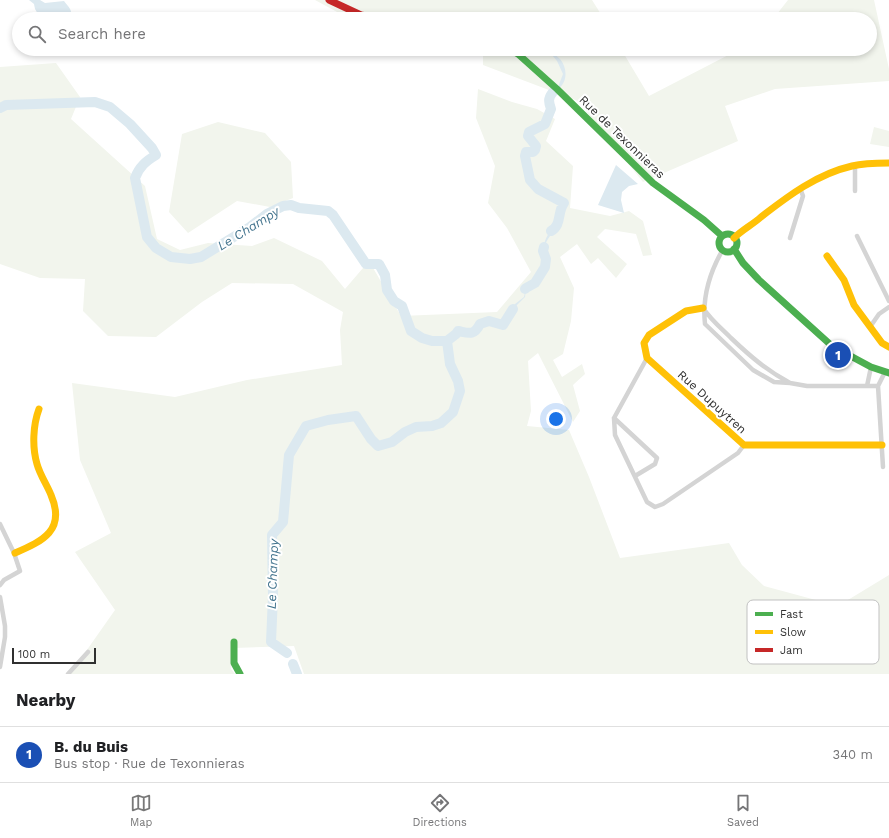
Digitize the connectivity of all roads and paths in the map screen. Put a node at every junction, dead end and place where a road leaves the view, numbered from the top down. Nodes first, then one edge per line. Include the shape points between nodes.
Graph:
1 (328, 0) edge
2 (354, 12) edge
3 (520, 56) edge
4 (889, 163) edge
5 (854, 165) junction
6 (800, 188) junction
7 (855, 190) dead end
8 (722, 236) junction
9 (857, 236) dead end
10 (734, 238) junction
11 (790, 238) dead end
12 (734, 249) junction
13 (722, 251) junction
14 (827, 256) dead end
15 (889, 301) edge
16 (889, 307) edge
17 (703, 308) junction
18 (870, 327) junction
19 (889, 347) edge
20 (647, 358) junction
21 (871, 368) junction
22 (887, 372) edge
23 (790, 383) junction
24 (867, 386) junction
25 (878, 386) junction
26 (39, 409) dead end
27 (614, 418) junction
28 (744, 444) junction
29 (882, 446) junction
30 (883, 467) dead end
31 (635, 476) junction
32 (0, 524) edge
33 (15, 553) junction
34 (0, 585) edge
35 (0, 597) edge
36 (234, 642) dead end
37 (88, 652) dead end
38 (0, 668) edge
39 (68, 674) edge
40 (240, 674) edge

1 - 2 street
3 - 8 street, Rue de Texonnieras via 653,183
4 - 5 street
5 - 6 street via 826,174
5 - 7 street
6 - 10 street
6 - 11 street via 803,196
8 - 10 street via 728,234
8 - 13 street via 719,244
9 - 15 street
10 - 12 street via 737,244
12 - 13 street via 729,252
12 - 21 street via 759,280 817,334 832,346
13 - 17 street via 708,282
14 - 18 street via 844,280 854,305
16 - 18 street via 879,314
17 - 20 street via 686,311 649,335 642,346
17 - 23 street via 754,360
17 - 23 street via 705,324 753,370 774,382
18 - 19 street via 882,343
20 - 27 street
20 - 28 street, Rue Dupuytren
21 - 22 street
21 - 24 street
22 - 25 street
23 - 24 street via 807,386
24 - 25 street
25 - 29 street
26 - 33 street via 34,425 37,463 54,503 55,520 51,531 42,540
27 - 31 street via 615,435
27 - 31 street via 657,458 655,464
28 - 29 street, Rue Dupuytren
28 - 31 street via 738,453 655,507 647,502
29 - 30 street
32 - 33 street
33 - 34 street via 20,571
35 - 38 street via 5,626
36 - 40 street via 233,662
37 - 39 street

